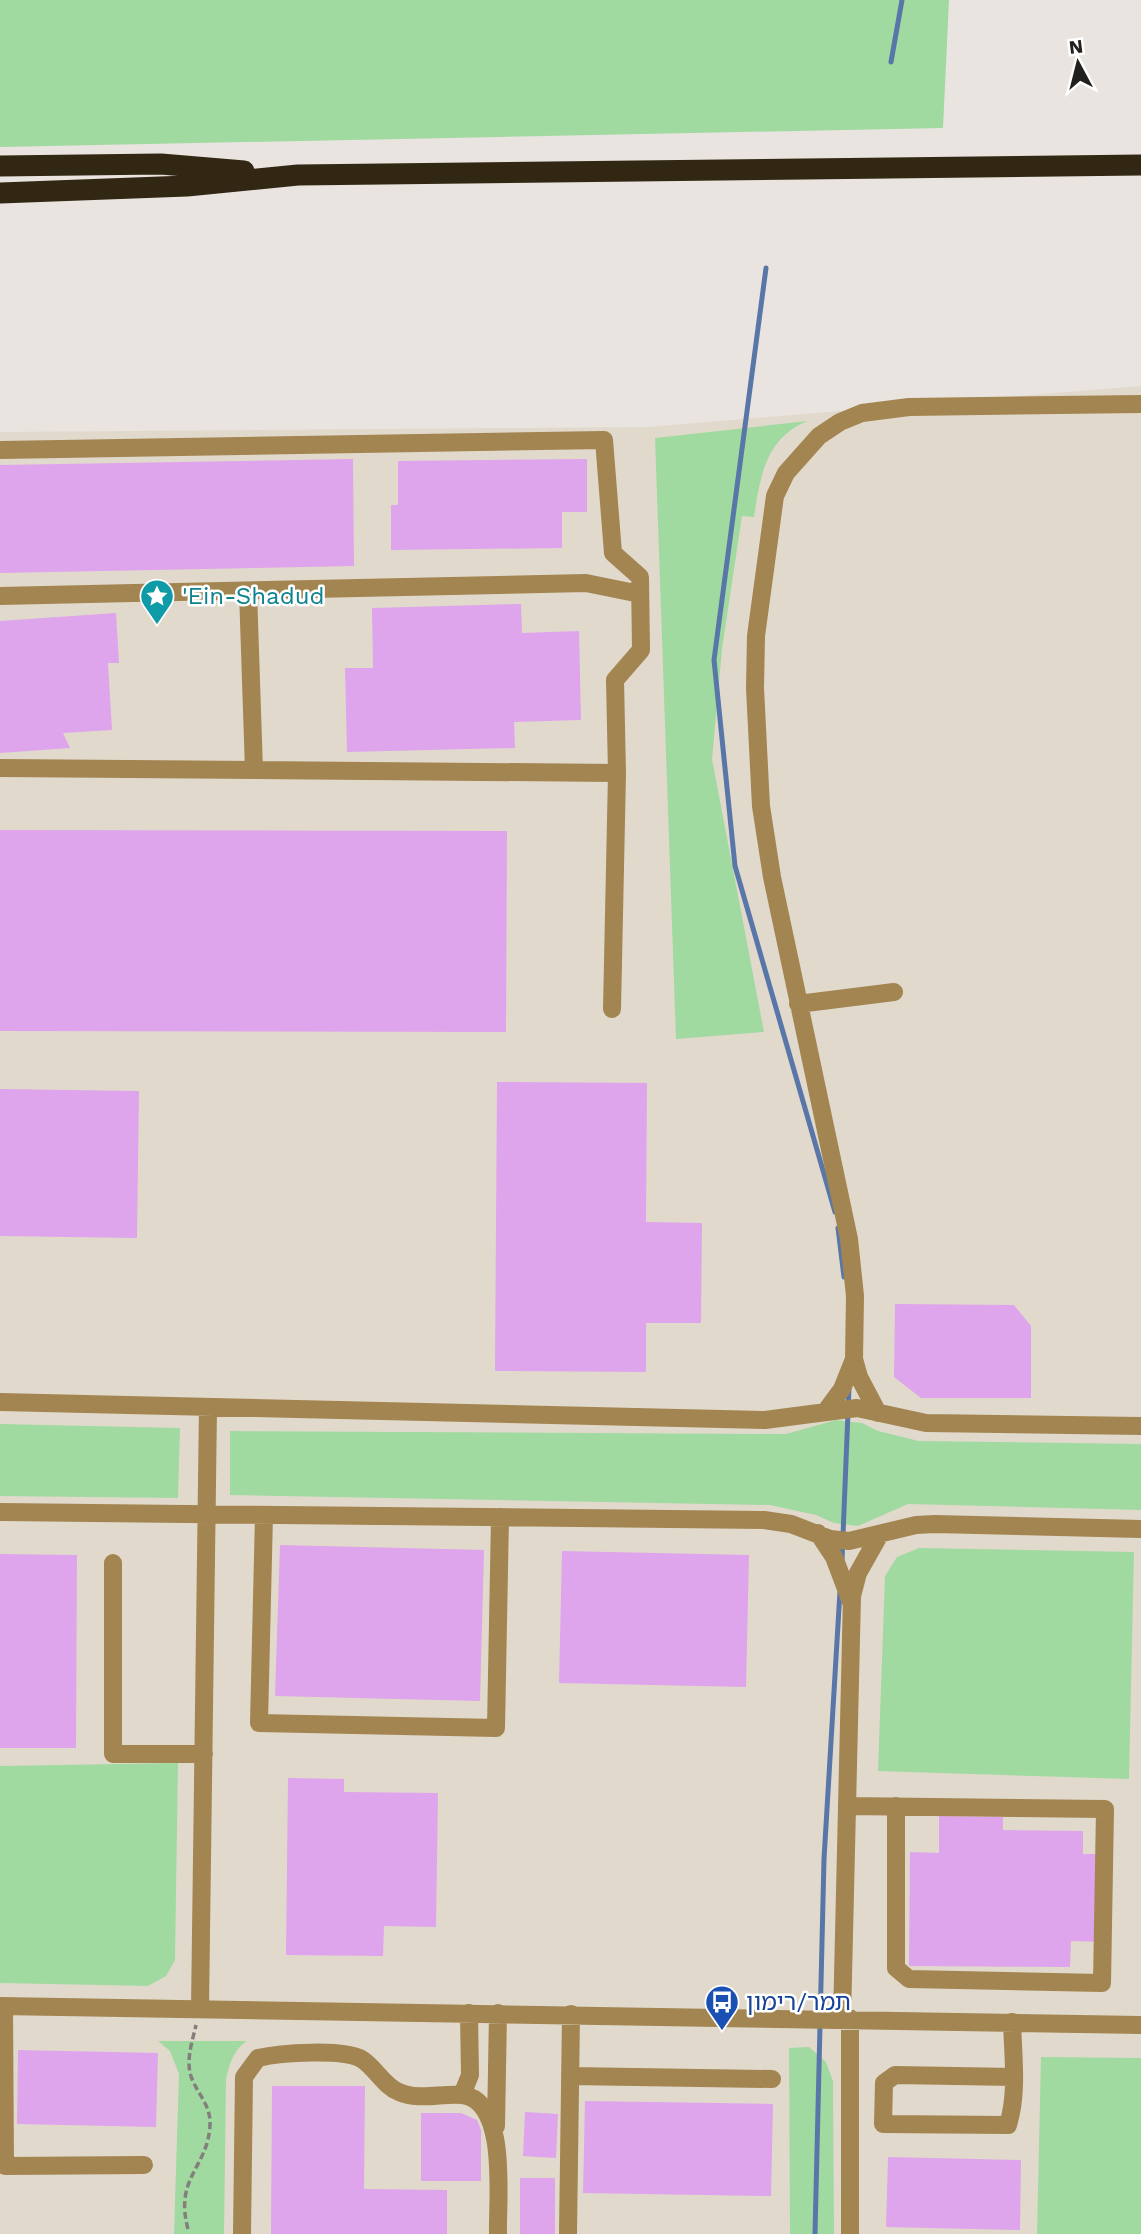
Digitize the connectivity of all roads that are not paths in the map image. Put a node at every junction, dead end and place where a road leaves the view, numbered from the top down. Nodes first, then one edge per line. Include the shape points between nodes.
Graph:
1 (1141, 165) edge
2 (0, 166) edge
3 (299, 175) junction
4 (0, 193) edge
5 (1141, 404) edge
6 (0, 450) edge
7 (248, 591) junction
8 (640, 594) junction
9 (0, 596) edge
10 (0, 768) edge
11 (254, 769) junction
12 (617, 773) junction
13 (894, 992) dead end
14 (798, 1004) junction
15 (612, 1009) dead end
16 (854, 1359) junction
17 (0, 1402) edge
18 (208, 1407) junction
19 (825, 1412) junction
20 (878, 1413) junction
21 (1141, 1426) edge
22 (0, 1512) edge
23 (208, 1514) junction
24 (264, 1515) junction
25 (500, 1517) junction
26 (1141, 1529) edge
27 (818, 1533) junction
28 (880, 1534) junction
29 (113, 1563) dead end
30 (852, 1602) junction
31 (204, 1754) junction
32 (846, 1806) junction
33 (896, 1806) junction
34 (2, 2006) edge
35 (200, 2009) junction
36 (469, 2013) junction
37 (498, 2013) junction
38 (571, 2014) junction
39 (846, 2018) junction
40 (1012, 2022) junction
41 (1141, 2025) edge
42 (570, 2076) junction
43 (1013, 2077) junction
44 (772, 2078) dead end
45 (463, 2095) junction
46 (496, 2130) junction
47 (144, 2165) dead end
48 (242, 2234) edge
49 (498, 2234) edge
50 (568, 2234) edge
51 (850, 2234) edge

1 - 3 highway
2 - 3 highway via 160,164
3 - 4 highway via 187,186
5 - 14 street via 909,407 862,413 819,436 786,473 769,525 755,688 761,806
6 - 8 street via 604,440 614,553 640,577
7 - 8 street via 586,583
7 - 9 street
7 - 11 street
8 - 12 street via 641,650 615,680
10 - 11 street
11 - 12 street
12 - 15 street
13 - 14 street
14 - 16 street via 849,1239 855,1296
16 - 19 street via 842,1389
16 - 20 street
17 - 18 street
18 - 19 street via 765,1420
18 - 23 street
19 - 20 street via 858,1408
20 - 21 street via 926,1423
22 - 23 street
23 - 24 street
23 - 31 street
24 - 25 street
24 - 25 street via 259,1723 496,1728
25 - 27 street via 764,1520
26 - 28 street via 935,1524
27 - 28 street via 849,1541
27 - 30 street via 834,1557
28 - 30 street via 858,1573
29 - 31 street via 113,1754
30 - 32 street
31 - 35 street
32 - 33 street
32 - 39 street
33 - 33 street via 1105,1809 1102,1983 909,1979 900,1975 896,1968
34 - 35 street
34 - 47 street via 5,2166
35 - 36 street
36 - 37 street
36 - 45 street via 470,2075
37 - 38 street
37 - 46 street
38 - 39 street
38 - 42 street
39 - 40 street
39 - 51 street
40 - 41 street
40 - 43 street
42 - 44 street
42 - 50 street
43 - 43 street via 895,2075 884,2083 883,2124 1008,2125
45 - 46 street via 486,2110
45 - 48 street via 398,2092 370,2064 346,2054 258,2057 244,2077
46 - 49 street

